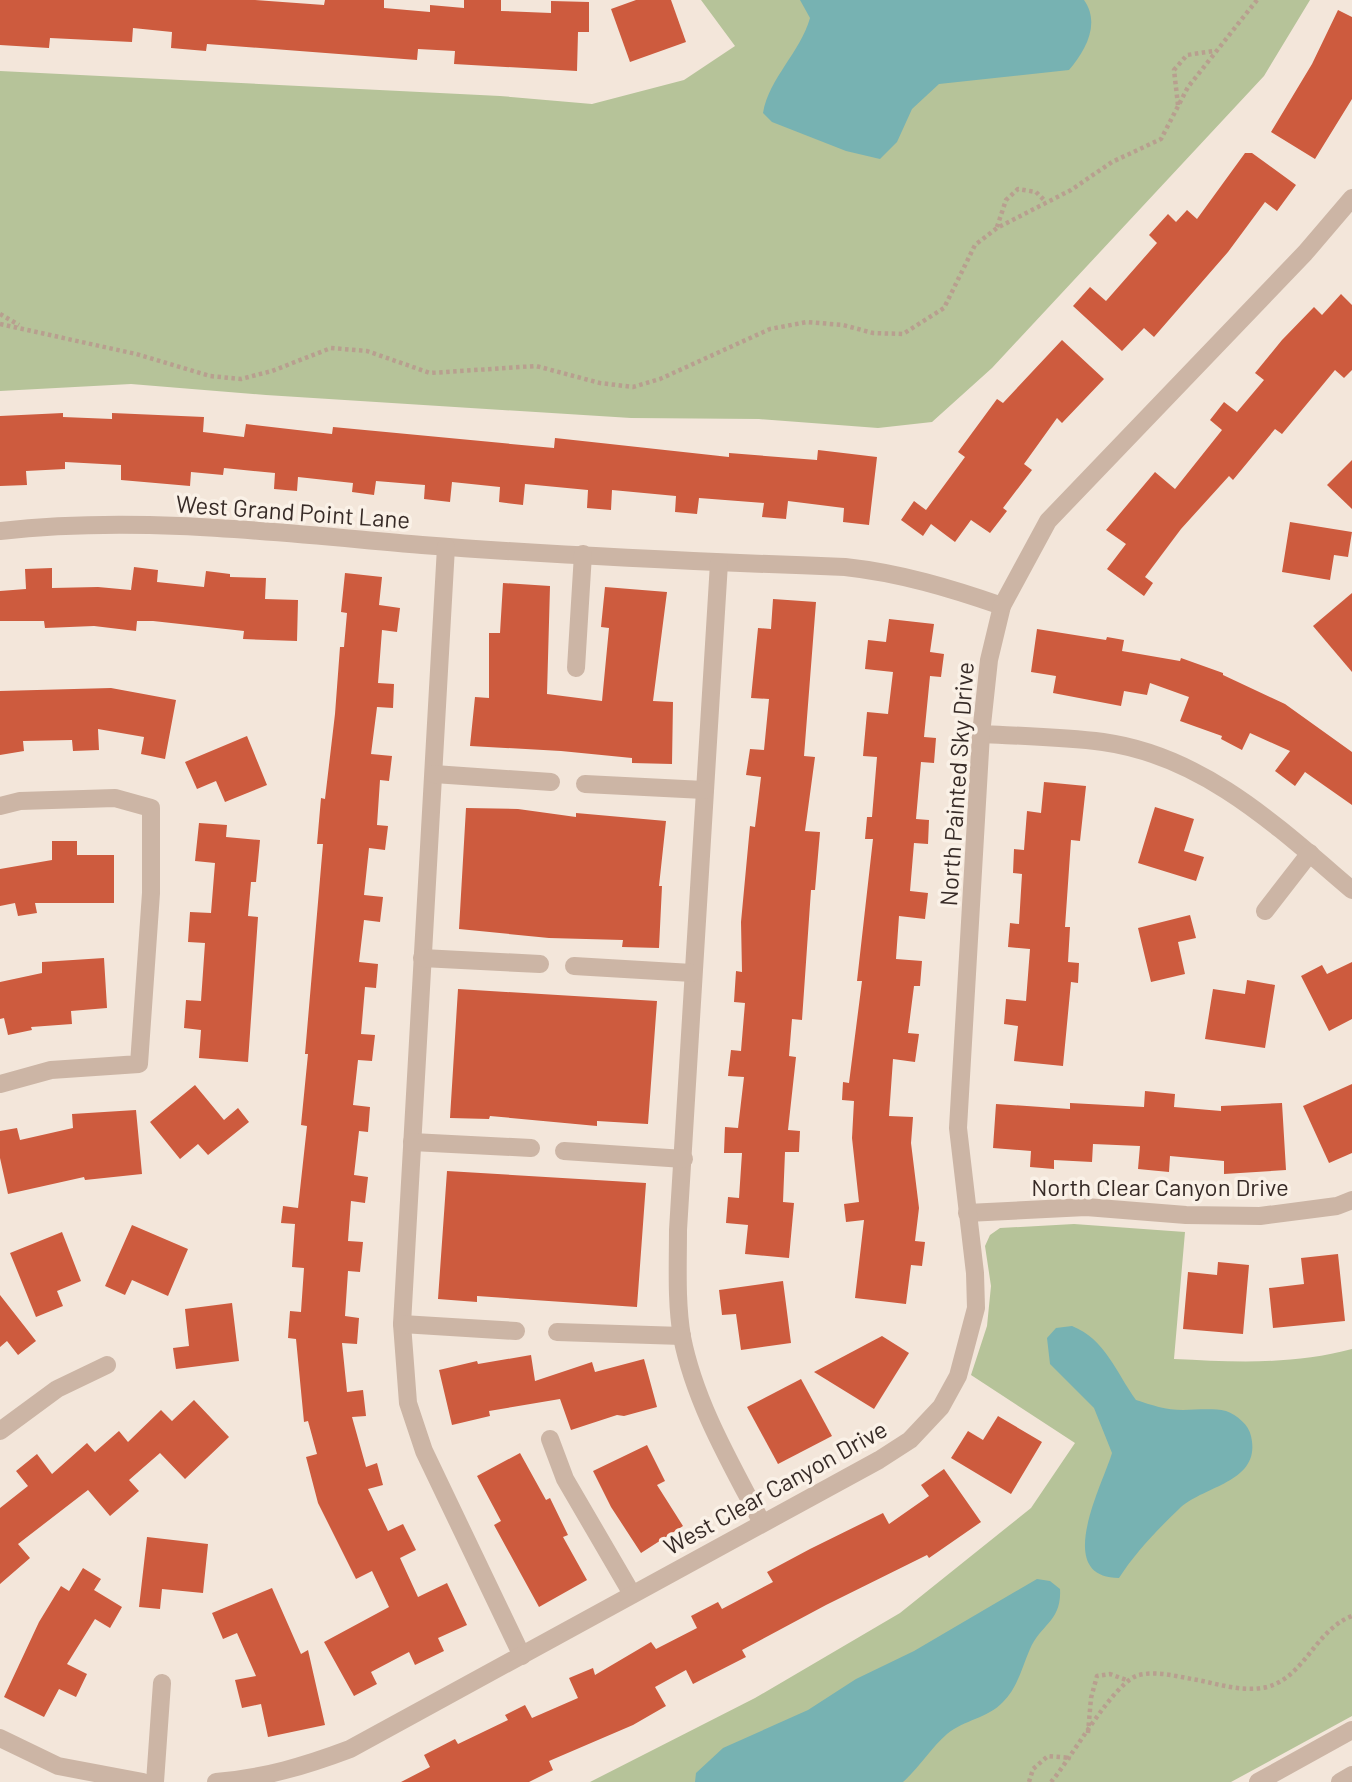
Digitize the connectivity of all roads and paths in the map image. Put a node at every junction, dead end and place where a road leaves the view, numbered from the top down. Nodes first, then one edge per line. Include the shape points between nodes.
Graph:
1 (1257, 0) edge
2 (1214, 51) junction
3 (1178, 105) junction
4 (1352, 198) edge
5 (1045, 201) junction
6 (997, 228) junction
7 (0, 314) edge
8 (0, 324) edge
9 (23, 327) junction
10 (0, 531) edge
11 (446, 547) junction
12 (583, 554) junction
13 (719, 563) junction
14 (1002, 606) junction
15 (576, 668) dead end
16 (981, 734) junction
17 (434, 774) junction
18 (551, 782) dead end
19 (585, 784) dead end
20 (704, 790) junction
21 (0, 806) edge
22 (1310, 853) junction
23 (1352, 890) edge
24 (1265, 911) dead end
25 (422, 958) junction
26 (540, 964) dead end
27 (574, 966) dead end
28 (692, 973) junction
29 (0, 1084) edge
30 (412, 1142) junction
31 (531, 1148) dead end
32 (564, 1151) dead end
33 (684, 1159) junction
34 (1352, 1199) edge
35 (967, 1213) junction
36 (402, 1324) junction
37 (516, 1331) dead end
38 (556, 1332) dead end
39 (682, 1336) junction
40 (107, 1365) dead end
41 (0, 1431) edge
42 (550, 1438) dead end
43 (762, 1523) junction
44 (632, 1594) junction
45 (1352, 1616) edge
46 (522, 1656) junction
47 (1129, 1681) junction
48 (162, 1683) dead end
49 (1352, 1730) edge
50 (1087, 1734) junction
51 (0, 1738) edge
52 (1071, 1758) junction
53 (1352, 1775) edge
54 (143, 1782) edge
55 (155, 1782) edge
56 (216, 1782) edge
57 (1029, 1782) edge
58 (1051, 1782) edge
59 (1258, 1782) edge
60 (1340, 1782) edge

1 - 2 path
2 - 3 path
2 - 3 path via 1187,55 1174,70
3 - 5 path via 1161,139
4 - 14 street, North Painted Sky Drive via 1048,521
5 - 6 path
5 - 6 path via 1036,192 1018,189 1006,200
6 - 9 path via 975,245 944,308 903,334 807,322 770,329 633,387 536,366 430,373 367,351 331,348 242,379 210,376
7 - 9 path
8 - 9 path
10 - 11 street, West Grand Point Lane via 45,526 190,526
11 - 12 street, West Grand Point Lane
11 - 17 street
12 - 13 street, West Grand Point Lane
12 - 15 street
13 - 14 street, West Grand Point Lane via 882,571
13 - 20 street
14 - 16 street, North Painted Sky Drive via 989,660
16 - 22 street via 1106,742 1174,762 1207,777
16 - 35 street, North Painted Sky Drive via 958,1128
17 - 18 street
17 - 25 street
19 - 20 street
20 - 28 street
21 - 29 street via 20,801 115,798 151,808 151,893 138,1064 51,1070
22 - 23 street
22 - 24 street
25 - 26 street
25 - 30 street
27 - 28 street
28 - 33 street
30 - 31 street
30 - 36 street
32 - 33 street
33 - 39 street via 678,1230
34 - 35 street, North Clear Canyon Drive via 1337,1206 1260,1216 1086,1207
35 - 43 street, West Clear Canyon Drive via 976,1308 958,1376 941,1407 910,1440
36 - 37 street
36 - 46 street via 408,1403 424,1451
38 - 39 street
39 - 43 street via 721,1446
40 - 41 street via 57,1389
42 - 44 street via 565,1479
43 - 44 street, West Clear Canyon Drive
44 - 46 street, West Clear Canyon Drive
45 - 47 path via 1334,1623 1288,1676 1268,1687 1242,1688 1161,1674 1137,1675
46 - 56 street, West Clear Canyon Drive via 350,1749 292,1770
47 - 50 path via 1119,1687
47 - 50 path via 1110,1674 1097,1676
48 - 55 street
49 - 59 street
50 - 52 path
51 - 54 street via 58,1766
52 - 57 path via 1048,1756 1033,1769
52 - 58 path
53 - 60 street

